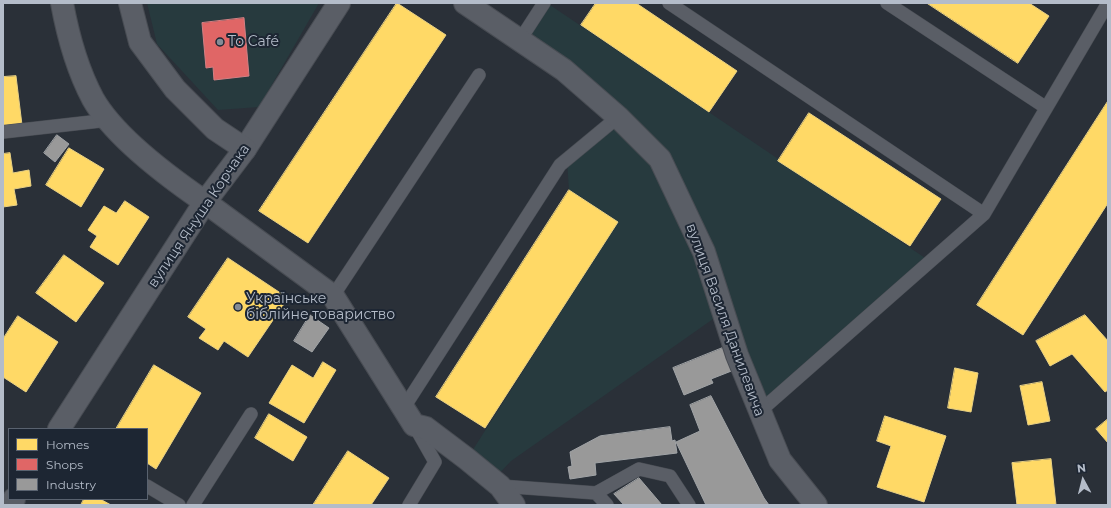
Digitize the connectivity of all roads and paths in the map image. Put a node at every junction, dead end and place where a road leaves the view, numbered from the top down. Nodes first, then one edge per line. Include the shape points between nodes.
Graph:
1 (62, 3) edge
2 (130, 3) edge
3 (339, 3) edge
4 (544, 3) edge
5 (669, 3) edge
6 (887, 3) edge
7 (1108, 3) edge
8 (474, 5) edge
9 (520, 40) junction
10 (479, 75) dead end
11 (1046, 107) junction
12 (618, 117) junction
13 (109, 120) junction
14 (3, 132) edge
15 (245, 149) junction
16 (205, 202) junction
17 (984, 214) junction
18 (333, 296) junction
19 (759, 412) junction
20 (251, 414) dead end
21 (408, 417) junction
22 (61, 428) edge
23 (500, 486) junction
24 (148, 487) edge
25 (596, 492) junction
26 (179, 505) edge
27 (193, 505) edge
28 (408, 505) edge
29 (514, 505) edge
30 (607, 505) edge
31 (689, 505) edge
32 (816, 505) edge

1 - 13 street via 69,42 93,99
2 - 15 street via 140,42 175,90 214,129
3 - 15 street, вулиця Януша Корчака
4 - 9 lane
5 - 17 lane
6 - 11 lane
7 - 11 lane
8 - 9 street, вулиця Василя Данилевича
9 - 12 street, вулиця Василя Данилевича via 564,70
10 - 18 lane
11 - 17 lane
12 - 19 street, вулиця Василя Данилевича via 664,166 704,252 737,355
12 - 21 lane via 560,165
13 - 14 lane
13 - 16 street via 137,149
15 - 16 street, вулиця Януша Корчака
16 - 18 street
16 - 22 street, вулиця Януша Корчака
17 - 19 lane
18 - 21 street
19 - 32 street, вулиця Василя Данилевича via 780,460
20 - 27 lane
21 - 23 street
21 - 28 lane via 435,462
23 - 25 lane
23 - 29 street
24 - 26 lane
25 - 30 lane
25 - 31 lane via 639,469 670,476

